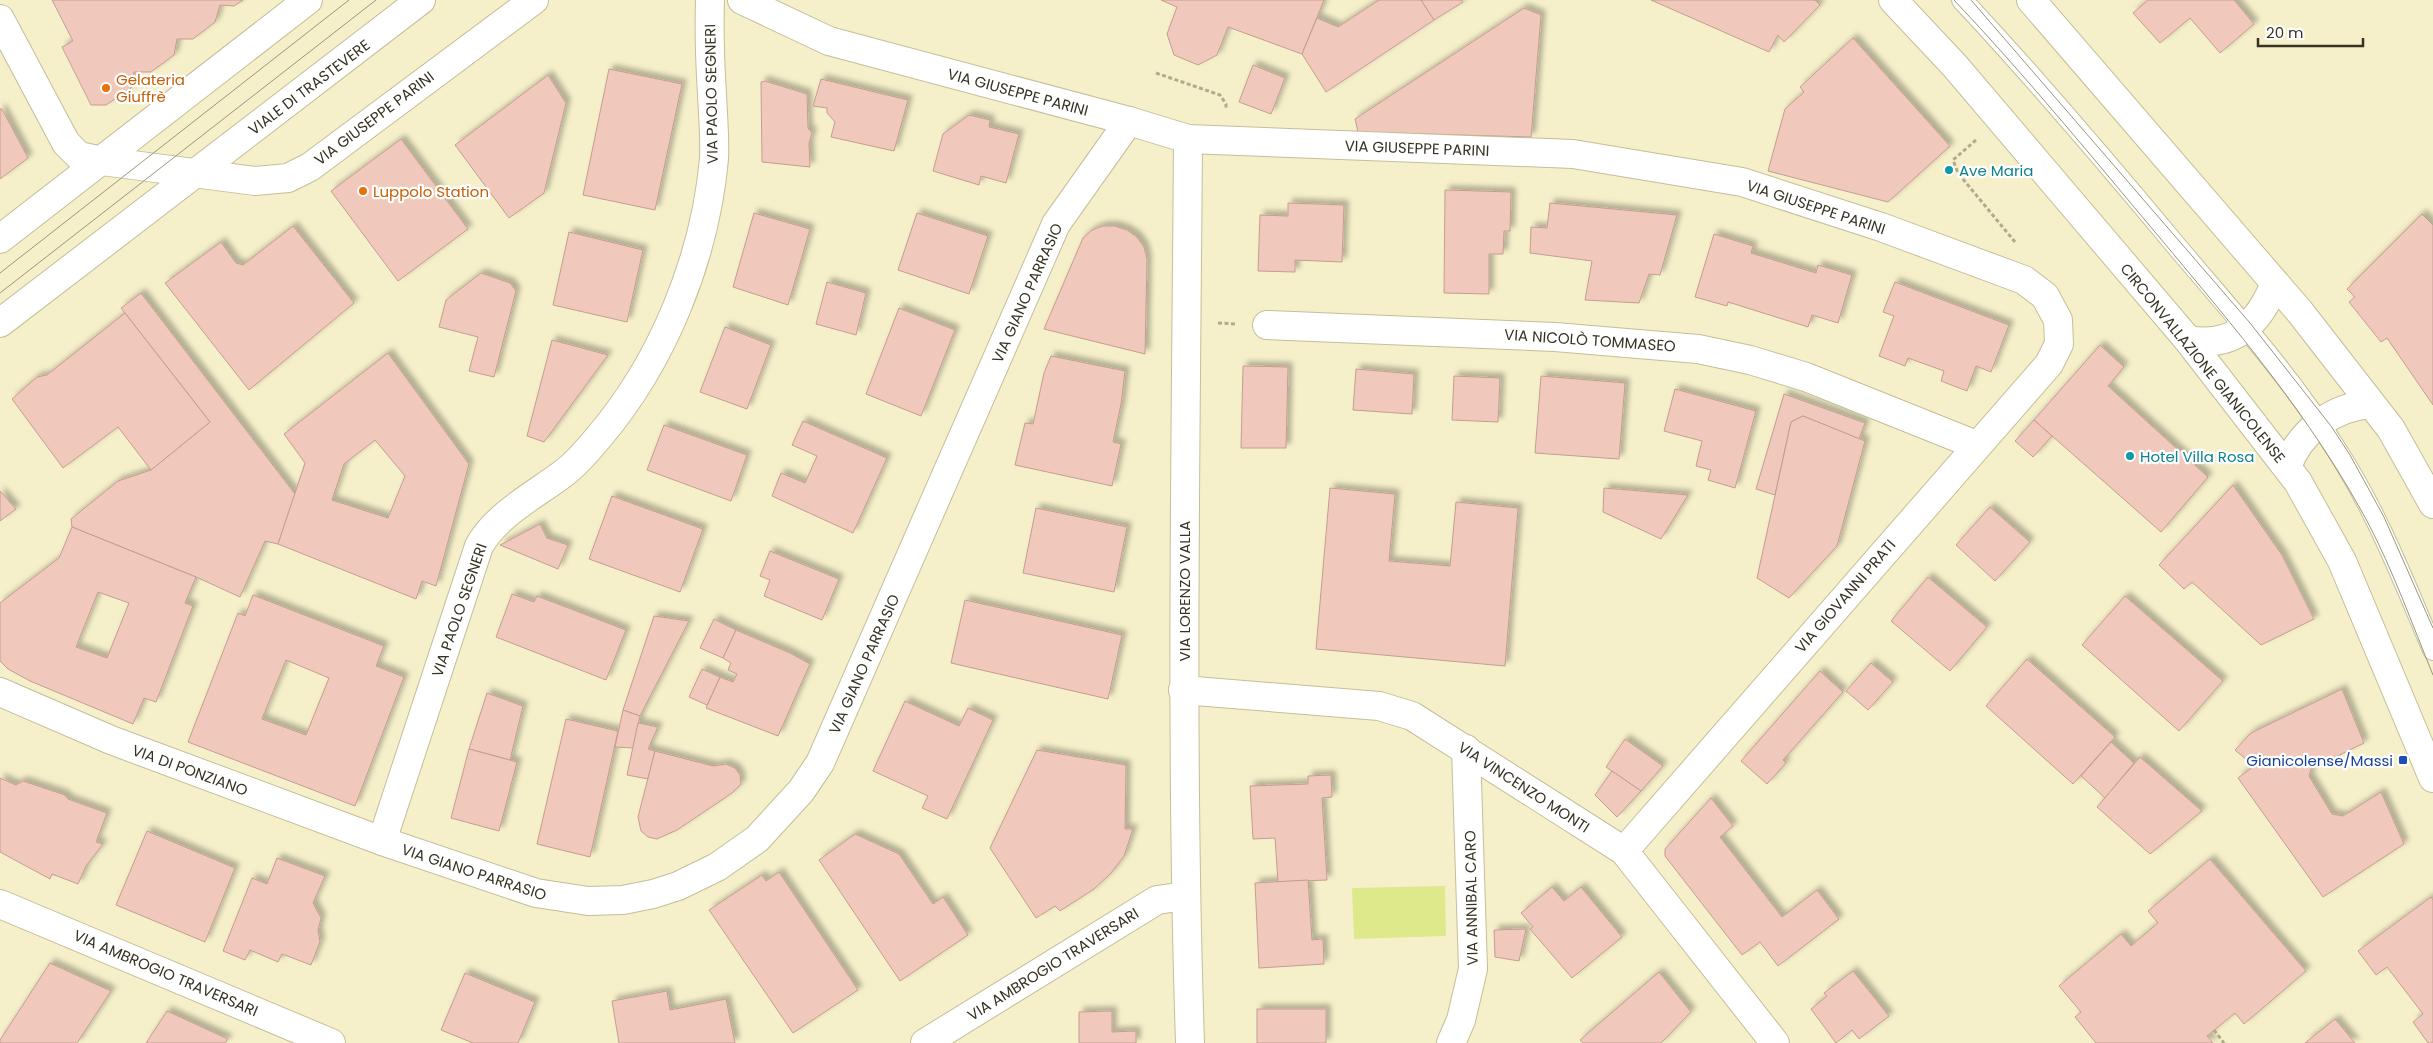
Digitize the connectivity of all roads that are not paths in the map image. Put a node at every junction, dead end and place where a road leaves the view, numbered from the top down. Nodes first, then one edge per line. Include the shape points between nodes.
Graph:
1 (308, 0) edge
2 (421, 0) edge
3 (534, 0) edge
4 (710, 0) edge
5 (742, 0) edge
6 (1893, 0) edge
7 (1962, 0) edge
8 (2031, 0) edge
9 (0, 19) edge
10 (1129, 121) junction
11 (1188, 139) junction
12 (102, 161) junction
13 (195, 172) junction
14 (0, 240) edge
15 (2275, 283) junction
16 (0, 323) edge
17 (1268, 325) road end
18 (2245, 328) junction
19 (2060, 337) joint
20 (2188, 340) junction
21 (2371, 404) junction
22 (2319, 424) junction
23 (1976, 445) junction
24 (2287, 467) junction
25 (2433, 504) edge
26 (2433, 650) edge
27 (1183, 690) junction
28 (0, 692) edge
29 (1466, 750) junction
30 (2433, 778) edge
31 (382, 841) junction
32 (1624, 851) junction
33 (1185, 896) junction
34 (0, 904) edge
35 (331, 1043) edge
36 (925, 1043) edge
37 (1190, 1043) edge
38 (1451, 1043) edge
39 (1775, 1043) edge

1 - 12 street
2 - 13 street, VIALE DI TRASTEVERE
3 - 13 street, VIA GIUSEPPE PARINI via 294,176 255,181
4 - 31 street, VIA PAOLO SEGNERI via 714,157 707,205 688,278 645,370 603,433 566,471 497,523 479,546
5 - 10 street, VIA GIUSEPPE PARINI via 829,41
6 - 20 street, CIRCONVALLAZIONE GIANICOLENSE via 1955,66
7 - 18 lane via 2051,98
8 - 15 street
9 - 12 street via 66,143 79,156
10 - 11 street, VIA GIUSEPPE PARINI
10 - 31 street, VIA GIANO PARRASIO via 1056,224 820,763 801,791 757,839 717,867 678,886 623,900 588,902 536,893
11 - 19 street, VIA GIUSEPPE PARINI via 1572,154 1742,182 2014,275 2035,288 2052,305
11 - 27 street, VIA LORENZO VALLA
12 - 13 street
12 - 14 street
13 - 16 street, VIALE DI TRASTEVERE
15 - 18 street via 2262,308
15 - 21 street
17 - 23 street, VIA NICOLÒ TOMMASEO via 1546,336 1698,349 1806,376
18 - 20 street via 2226,340
18 - 22 lane
19 - 23 street, VIA GIOVANNI PRATI via 2057,351 2049,364
20 - 24 street, CIRCONVALLAZIONE GIANICOLENSE
21 - 22 street via 2344,410
21 - 25 street via 2403,448
22 - 24 street via 2299,442
22 - 26 lane via 2372,513
23 - 32 street, VIA GIOVANNI PRATI
24 - 30 street, CIRCONVALLAZIONE GIANICOLENSE via 2342,560
27 - 29 street, VIA VINCENZO MONTI via 1386,707 1412,716
27 - 33 street, VIA LORENZO VALLA
28 - 31 street, VIA DI PONZIANO via 111,740
29 - 32 street, VIA VINCENZO MONTI
29 - 38 street, VIA ANNIBAL CARO via 1473,969 1461,1020
32 - 39 street, VIA VINCENZO MONTI
33 - 36 street, VIA AMBROGIO TRAVERSARI via 1158,900
33 - 37 street, VIA LORENZO VALLA
34 - 35 street, VIA AMBROGIO TRAVERSARI

